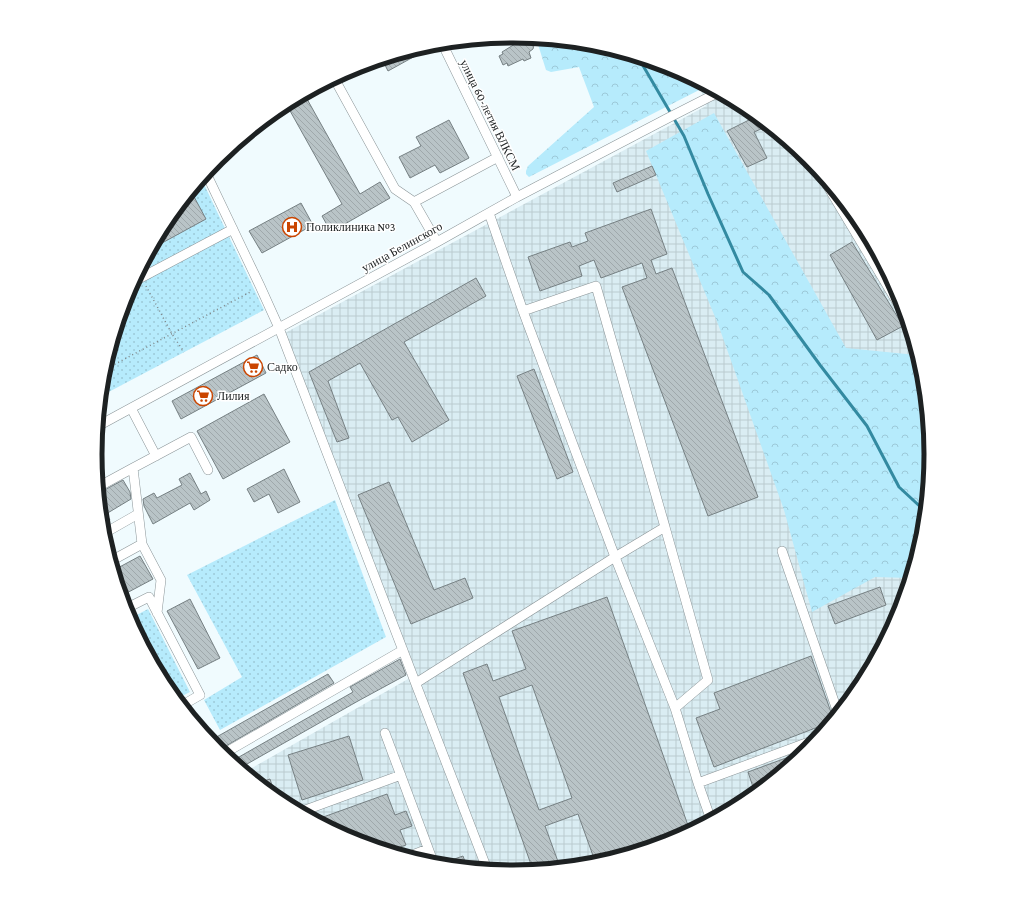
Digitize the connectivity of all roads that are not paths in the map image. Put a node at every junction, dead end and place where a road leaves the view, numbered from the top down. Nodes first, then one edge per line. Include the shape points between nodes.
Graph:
1 (445, 49) edge
2 (337, 83) edge
3 (713, 95) edge
4 (498, 157) junction
5 (208, 178) edge
6 (518, 197) junction
7 (837, 201) edge
8 (414, 202) junction
9 (489, 214) junction
10 (233, 229) junction
11 (437, 242) junction
12 (141, 278) edge
13 (890, 291) edge
14 (523, 311) junction
15 (279, 328) junction
16 (131, 408) junction
17 (103, 423) edge
18 (156, 456) junction
19 (133, 468) junction
20 (208, 470) dead end
21 (103, 484) edge
22 (138, 514) junction
23 (665, 527) junction
24 (109, 530) edge
25 (142, 544) junction
26 (782, 551) dead end
27 (615, 557) junction
28 (116, 558) edge
29 (131, 606) edge
30 (157, 612) junction
31 (403, 650) junction
32 (416, 683) junction
33 (186, 703) edge
34 (675, 708) junction
35 (836, 708) edge
36 (386, 733) dead end
37 (806, 743) edge
38 (228, 751) edge
39 (401, 775) junction
40 (698, 783) junction
41 (306, 810) edge
42 (709, 815) edge
43 (428, 849) junction
44 (417, 853) edge
45 (431, 857) edge
46 (485, 864) edge

1 - 4 street, улица 60-летия ВЛКСМ
2 - 8 street via 395,189
3 - 6 street, улица Белинского
4 - 6 street, улица 60-летия ВЛКСМ
4 - 8 street
5 - 10 street
6 - 9 street, улица Белинского
7 - 13 street
8 - 11 street
9 - 11 street, улица Белинского
9 - 14 street
10 - 12 street
10 - 15 street
11 - 15 street, улица Белинского
14 - 23 street via 596,286
14 - 27 street
15 - 16 street, улица Белинского
15 - 31 street
16 - 17 street, улица Белинского
16 - 18 street
18 - 19 street
18 - 20 street via 191,437
19 - 21 street
19 - 22 street
22 - 24 street
22 - 25 street
23 - 27 street
23 - 34 street via 708,680
25 - 28 street
25 - 30 street via 161,580
26 - 35 street
27 - 32 street
27 - 34 street
29 - 30 street via 149,597
30 - 33 street via 200,696
31 - 32 street
31 - 38 street
32 - 46 street
34 - 40 street
36 - 39 street
37 - 40 street
39 - 41 street
39 - 43 street
40 - 42 street
43 - 44 street
43 - 45 street

